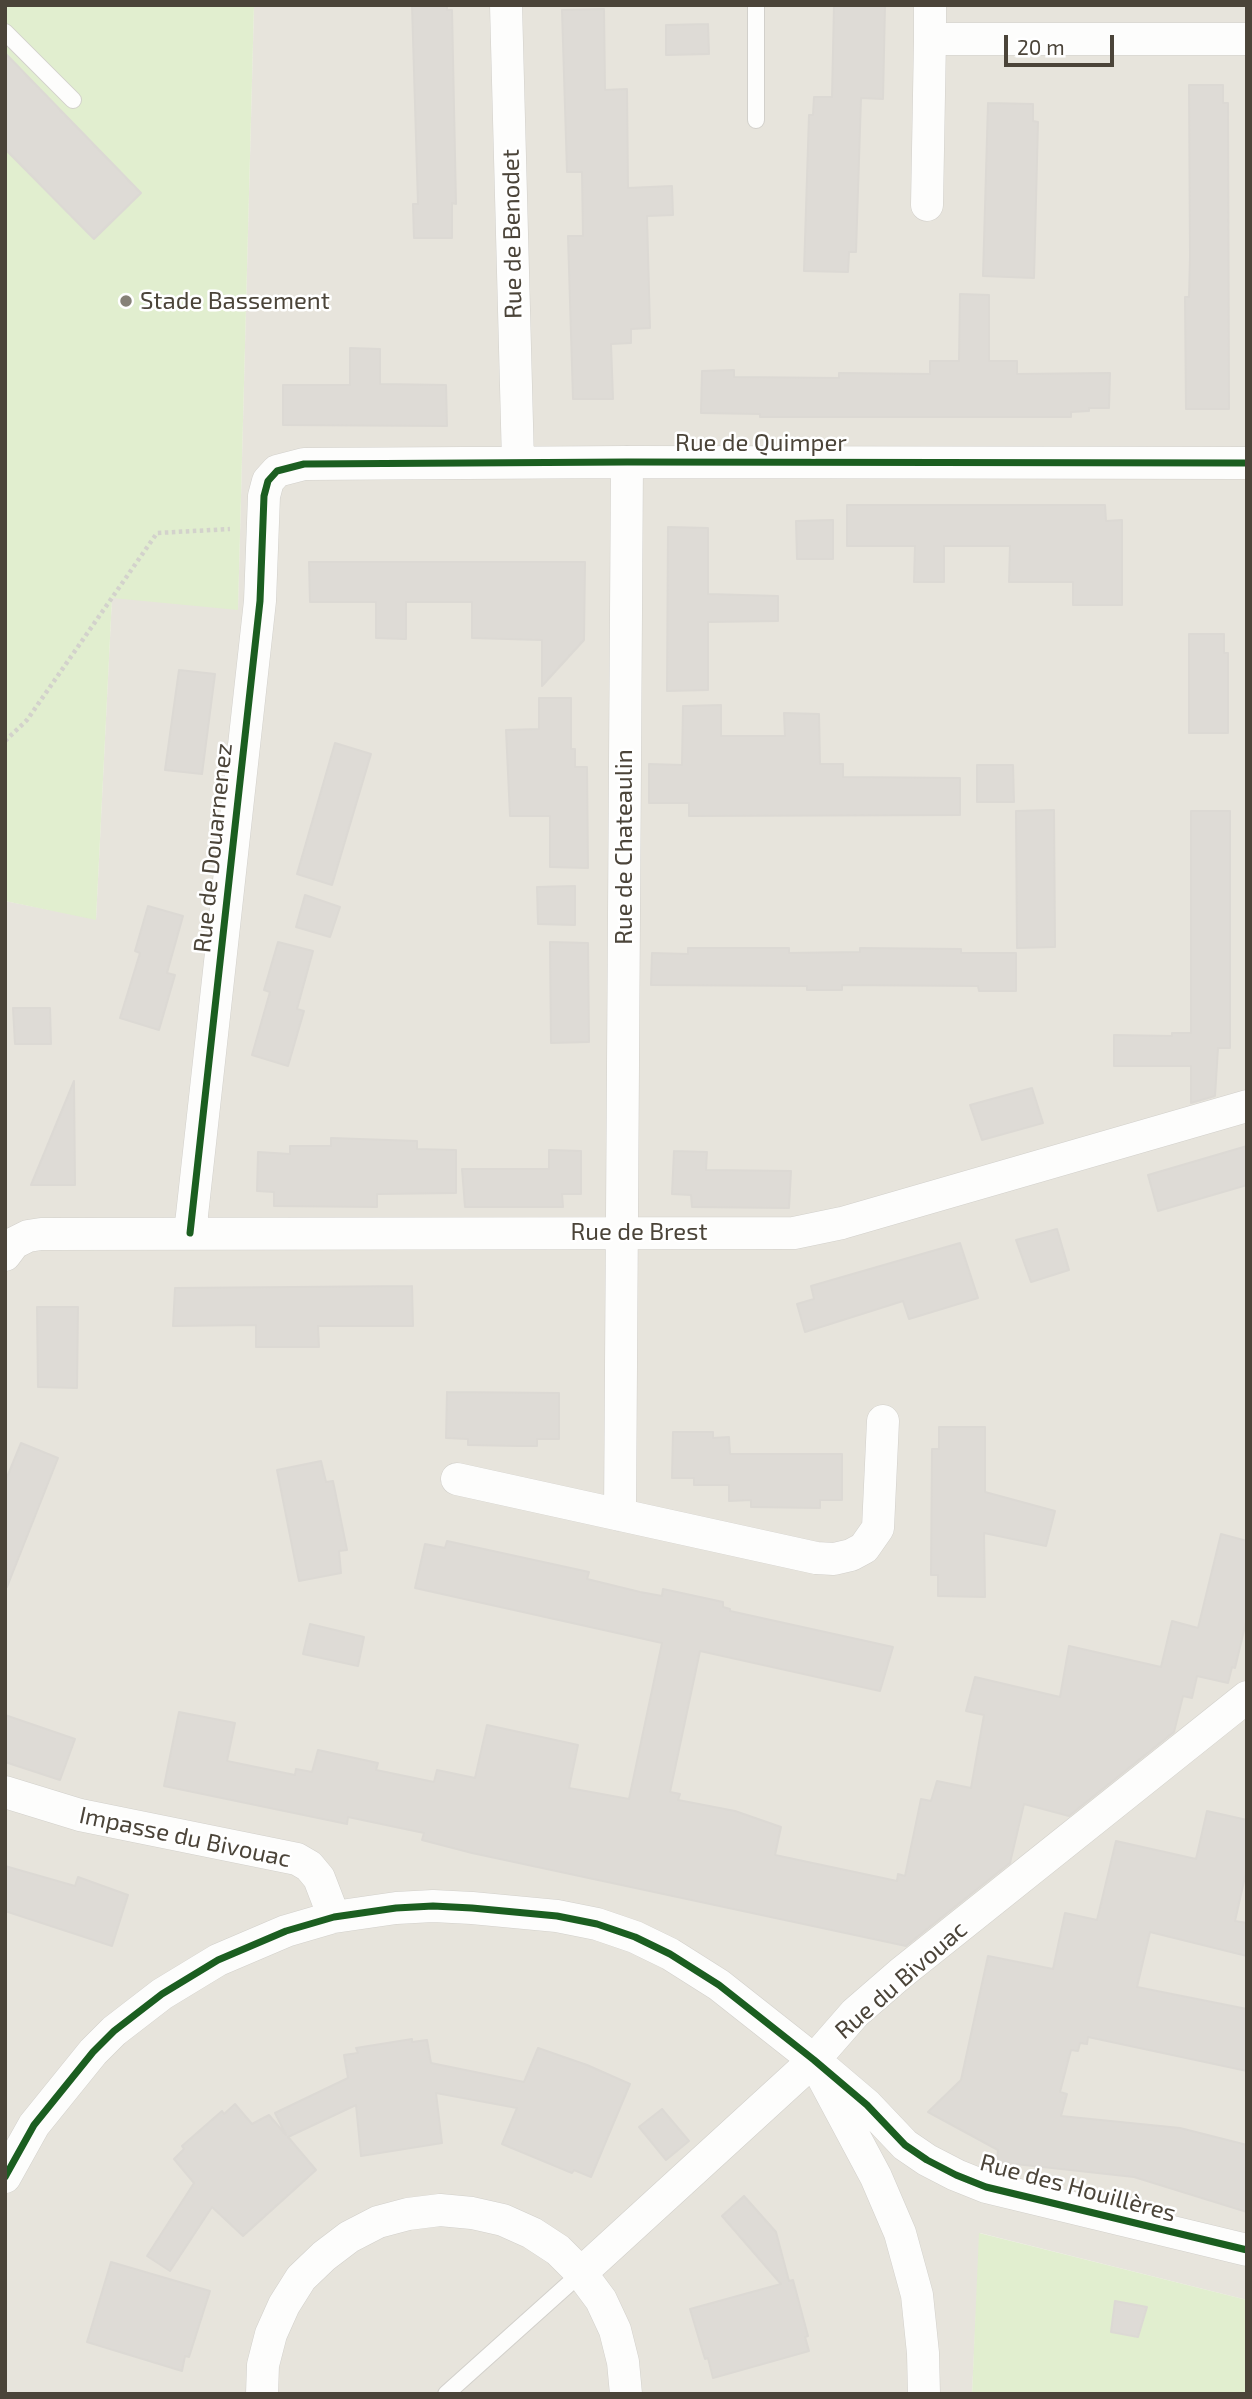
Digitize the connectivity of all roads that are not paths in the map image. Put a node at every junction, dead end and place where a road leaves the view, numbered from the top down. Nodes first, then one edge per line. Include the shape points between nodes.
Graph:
1 (506, 5) edge
2 (757, 5) edge
3 (930, 5) edge
4 (5, 32) edge
5 (930, 39) junction
6 (1247, 39) edge
7 (74, 100) dead end
8 (756, 120) dead end
9 (928, 205) dead end
10 (518, 462) junction
11 (627, 462) junction
12 (1247, 463) edge
13 (277, 471) joint
14 (1247, 1106) edge
15 (621, 1232) junction
16 (190, 1233) junction
17 (8, 1243) edge
18 (883, 1421) dead end
19 (457, 1479) dead end
20 (620, 1515) junction
21 (1247, 1697) edge
22 (5, 1792) edge
23 (334, 1917) junction
24 (814, 2060) junction
25 (5, 2177) edge
26 (1247, 2250) edge
27 (581, 2273) junction
28 (261, 2394) edge
29 (446, 2394) edge
30 (626, 2394) edge
31 (924, 2394) edge

1 - 10 street, Rue de Benodet
2 - 8 lane
3 - 5 street
4 - 7 lane
5 - 6 street
5 - 9 street
10 - 11 street, Rue de Quimper
10 - 13 street, Rue de Quimper via 304,464
11 - 12 street, Rue de Quimper
11 - 15 street, Rue de Chateaulin
13 - 16 street, Rue de Douarnenez via 264,496 259,612
14 - 15 street, Rue de Brest via 814,1230
15 - 16 street, Rue de Brest
15 - 20 street, Rue de Chateaulin
16 - 17 street, Rue de Brest via 41,1234
18 - 20 street via 878,1528 864,1548 851,1555 816,1558
19 - 20 street
21 - 24 street, Rue du Bivouac via 900,1974 855,2013
22 - 23 street, Impasse du Bivouac via 80,1815 298,1859 319,1878
23 - 24 street, Rue des Houillères via 433,1906 510,1910 597,1924 670,1954 719,1985
23 - 25 street, Rue des Houillères via 286,1931 218,1961 135,2014 75,2072 34,2125
24 - 26 street, Rue des Houillères via 905,2145 956,2175 986,2188
24 - 27 street, Rue du Bivouac
24 - 31 street via 900,2233 916,2295
27 - 28 street via 532,2233 503,2220 440,2210 377,2222 349,2237 301,2278 271,2334
27 - 29 lane, Rue du Bivouac
27 - 30 street via 615,2330

